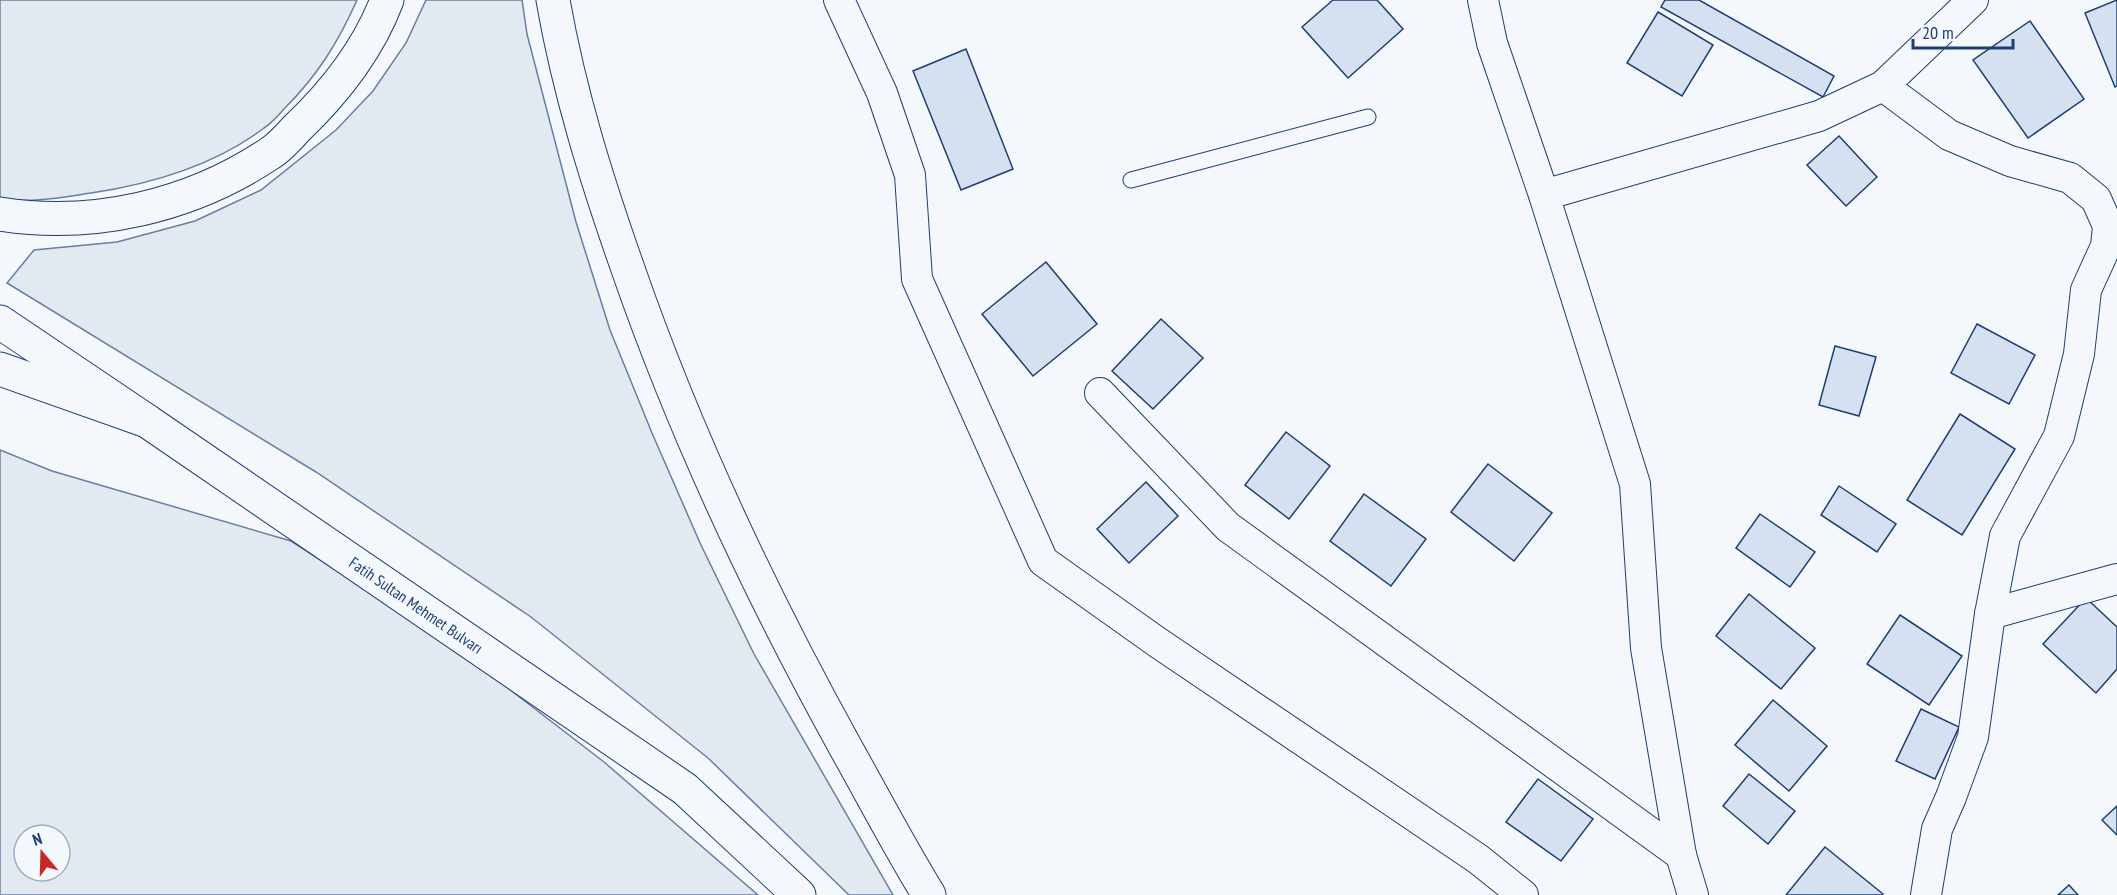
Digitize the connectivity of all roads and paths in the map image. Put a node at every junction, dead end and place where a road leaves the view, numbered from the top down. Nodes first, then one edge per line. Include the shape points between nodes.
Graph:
1 (387, 0) edge
2 (553, 0) edge
3 (840, 0) edge
4 (1483, 0) edge
5 (1973, 0) edge
6 (1883, 86) junction
7 (1368, 117) dead end
8 (1131, 180) dead end
9 (1544, 195) junction
10 (0, 214) edge
11 (0, 322) edge
12 (0, 369) edge
13 (1100, 393) dead end
14 (147, 421) junction
15 (2117, 579) edge
16 (1990, 614) junction
17 (1681, 855) junction
18 (799, 895) edge
19 (929, 895) edge
20 (1523, 895) edge
21 (1693, 895) edge
22 (1926, 895) edge

1 - 10 highway via 356,60 321,105 271,153 223,180 154,207 95,216 33,219
2 - 19 highway via 563,58 604,203 693,439 757,580
3 - 20 street via 882,93 910,175 917,279 1043,561 1478,859
4 - 9 street via 1492,43
5 - 6 street
6 - 9 street via 1819,116
6 - 16 street via 1949,135 2010,161 2070,178 2096,199 2108,226 2106,246 2086,290 2079,354 2059,436 2006,536
7 - 8 lane
9 - 17 street via 1635,484 1646,648
11 - 14 highway
12 - 14 highway, Fatih Sultan Mehmet Bulvarı
13 - 17 street via 1228,527
14 - 18 highway, Fatih Sultan Mehmet Bulvarı via 685,789
15 - 16 street
16 - 22 street via 1973,737 1937,829
17 - 21 street

